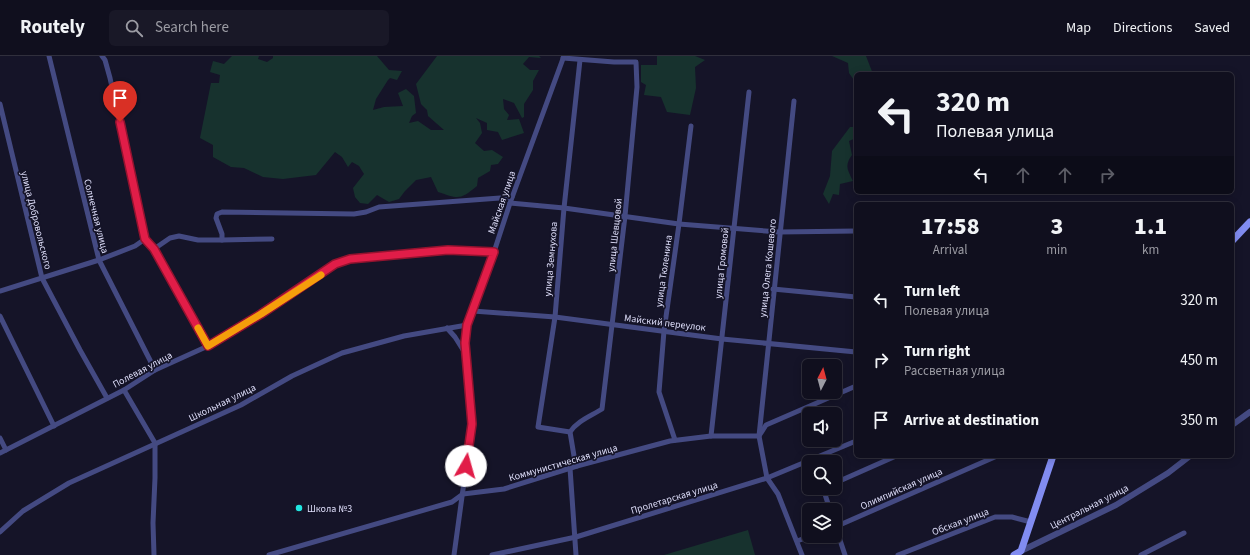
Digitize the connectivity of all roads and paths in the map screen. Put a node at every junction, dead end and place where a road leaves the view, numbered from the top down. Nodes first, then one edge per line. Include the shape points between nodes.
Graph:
1 (49, 56) edge
2 (102, 56) edge
3 (563, 57) edge
4 (580, 60) junction
5 (749, 92) dead end
6 (794, 101) dead end
7 (0, 104) edge
8 (691, 126) dead end
9 (512, 197) junction
10 (510, 203) junction
11 (564, 208) junction
12 (625, 216) junction
13 (1250, 222) edge
14 (679, 224) junction
15 (734, 228) junction
16 (854, 231) edge
17 (779, 232) junction
18 (145, 239) junction
19 (272, 239) dead end
20 (1234, 239) edge
21 (222, 240) junction
22 (154, 249) junction
23 (494, 252) junction
24 (99, 260) junction
25 (42, 278) junction
26 (773, 289) junction
27 (0, 290) edge
28 (854, 296) edge
29 (473, 311) junction
30 (0, 316) edge
31 (555, 317) junction
32 (612, 324) junction
33 (467, 325) junction
34 (447, 328) junction
35 (664, 331) junction
36 (722, 339) junction
37 (769, 344) junction
38 (208, 346) junction
39 (854, 352) edge
40 (466, 354) junction
41 (155, 370) junction
42 (854, 387) edge
43 (124, 390) junction
44 (107, 398) junction
45 (1250, 412) edge
46 (1234, 424) edge
47 (54, 426) junction
48 (570, 432) junction
49 (711, 436) junction
50 (759, 436) junction
51 (0, 438) edge
52 (675, 440) junction
53 (854, 442) edge
54 (154, 443) junction
55 (6, 450) junction
56 (0, 453) edge
57 (891, 458) edge
58 (992, 458) edge
59 (1052, 458) edge
60 (1187, 458) edge
61 (577, 466) junction
62 (570, 468) junction
63 (767, 478) junction
64 (842, 480) edge
65 (463, 494) junction
66 (1031, 522) junction
67 (842, 523) edge
68 (0, 532) edge
69 (1184, 533) dead end
70 (576, 537) junction
71 (802, 539) edge
72 (797, 541) junction
73 (841, 543) edge
74 (1021, 551) junction
75 (154, 555) edge
76 (270, 555) edge
77 (454, 555) edge
78 (492, 555) edge
79 (576, 555) edge
80 (802, 555) edge
81 (845, 555) edge
82 (898, 555) edge
83 (1014, 555) edge
84 (1142, 555) edge

1 - 24 street, Солнечная улица
2 - 18 street via 110,78
3 - 4 street
3 - 9 street, Майская улица
4 - 11 street, улица Земнухова
4 - 12 street, улица Шевцовой via 636,62 636,102
5 - 15 street, улица Громовой
6 - 17 street, улица Олега Кошевого
7 - 25 street, улица Добровольского
8 - 14 street, улица Тюленина
9 - 10 street, Майская улица
9 - 21 street via 379,207 354,214 222,212 217,214 216,218
10 - 11 street
10 - 23 street, Майская улица
11 - 12 street
11 - 31 street, улица Земнухова
12 - 14 street
12 - 32 street, улица Шевцовой
13 - 20 main road
14 - 15 street
14 - 35 street, улица Тюленина
15 - 17 street
15 - 36 street, улица Громовой
16 - 17 street
17 - 26 street, улица Олега Кошевого
18 - 22 street
18 - 24 street via 135,246
19 - 21 street
21 - 22 street via 198,240 179,236 170,238
22 - 38 street
23 - 29 street, Майская улица
23 - 38 street, Полевая улица via 448,250 350,259 335,264
24 - 25 street
24 - 41 street, Солнечная улица
25 - 27 street
25 - 44 street, улица Добровольского
26 - 28 street
26 - 37 street, улица Олега Кошевого
29 - 31 street, Майский переулок
29 - 33 street, Майская улица
30 - 47 street
31 - 32 street, Майский переулок
31 - 48 street, улица Земнухова via 538,427
32 - 35 street, Майский переулок
32 - 48 street, улица Шевцовой via 602,410 582,420
33 - 34 street, Школьная улица
33 - 40 street, Майская улица
34 - 40 street
34 - 54 street, Школьная улица via 404,336 342,353 292,376 241,405
35 - 36 street, Майский переулок
35 - 52 street, улица Тюленина via 660,392
36 - 37 street, Майский переулок
36 - 49 street, улица Громовой
37 - 39 street, Майский переулок
37 - 50 street, улица Олега Кошевого
38 - 41 street, Полевая улица
40 - 65 street, Майская улица via 472,424
41 - 43 street, Полевая улица
42 - 50 street via 766,425
43 - 44 street, Полевая улица
43 - 54 street
44 - 47 street, Полевая улица
45 - 46 street
47 - 55 street, Полевая улица
48 - 61 street
49 - 50 street, Коммунистическая улица
49 - 52 street, Коммунистическая улица
50 - 63 street, улица Олега Кошевого
51 - 55 street
52 - 61 street, Коммунистическая улица
53 - 63 street, Пролетарская улица
54 - 68 street, Школьная улица via 69,483 23,511
54 - 75 street
55 - 56 street, Полевая улица
57 - 64 street
58 - 67 street, Олимпийская улица
59 - 66 main road
60 - 74 street, Центральная улица via 1116,505
61 - 62 street, Коммунистическая улица
62 - 65 street, Коммунистическая улица via 504,489
62 - 70 street
63 - 70 street, Пролетарская улица
63 - 72 street via 778,494
65 - 76 street, Коммунистическая улица via 452,502
65 - 77 street, Майская улица
66 - 74 main road
66 - 82 street, Обская улица via 1012,517 995,517
69 - 84 street
70 - 78 street, Пролетарская улица
70 - 79 street
71 - 72 street
72 - 80 street
73 - 81 street
74 - 83 main road, Центральная улица

